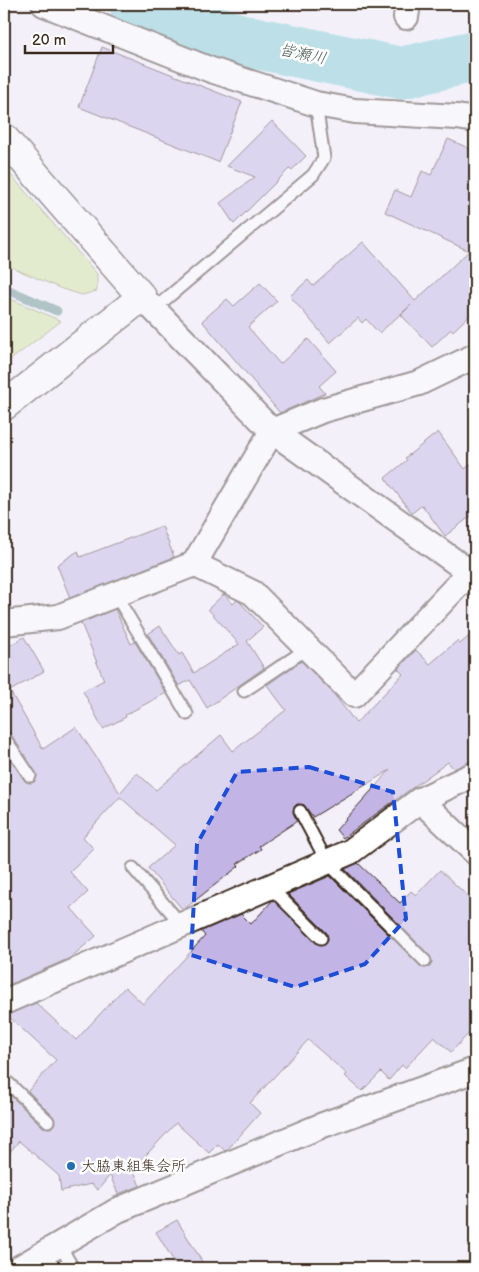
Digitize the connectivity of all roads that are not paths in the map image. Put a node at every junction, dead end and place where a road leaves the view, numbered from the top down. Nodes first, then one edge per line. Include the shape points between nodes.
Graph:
1 (44, 4) edge
2 (316, 104) junction
3 (469, 116) edge
4 (4, 138) edge
5 (148, 303) junction
6 (475, 356) edge
7 (4, 406) edge
8 (272, 431) junction
9 (194, 564) junction
10 (472, 574) edge
11 (115, 594) junction
12 (4, 623) edge
13 (308, 648) junction
14 (244, 691) dead end
15 (187, 714) dead end
16 (4, 736) edge
17 (475, 774) edge
18 (30, 776) dead end
19 (420, 800) junction
20 (300, 811) dead end
21 (475, 852) edge
22 (327, 862) junction
23 (133, 868) dead end
24 (269, 886) junction
25 (181, 924) junction
26 (320, 938) dead end
27 (426, 961) dead end
28 (4, 1002) edge
29 (475, 1070) edge
30 (4, 1079) edge
31 (48, 1121) dead end
32 (59, 1244) junction
33 (19, 1268) edge
34 (73, 1268) edge

1 - 2 street via 211,70
2 - 3 street via 355,111
2 - 5 lane via 324,158 314,175
4 - 5 street
5 - 7 street
5 - 8 street
6 - 8 street via 419,383 323,410
8 - 9 street
8 - 10 street
9 - 11 street
9 - 13 street via 253,593
10 - 13 street via 354,695
11 - 12 street via 58,617
11 - 15 lane
13 - 14 lane
16 - 18 lane
17 - 19 street
19 - 21 street
19 - 22 street via 350,852
20 - 22 lane
22 - 24 street
22 - 27 lane
23 - 25 lane
24 - 25 street
24 - 26 lane
25 - 28 street
29 - 32 street via 323,1125 118,1210
30 - 31 lane
32 - 33 street
32 - 34 lane

